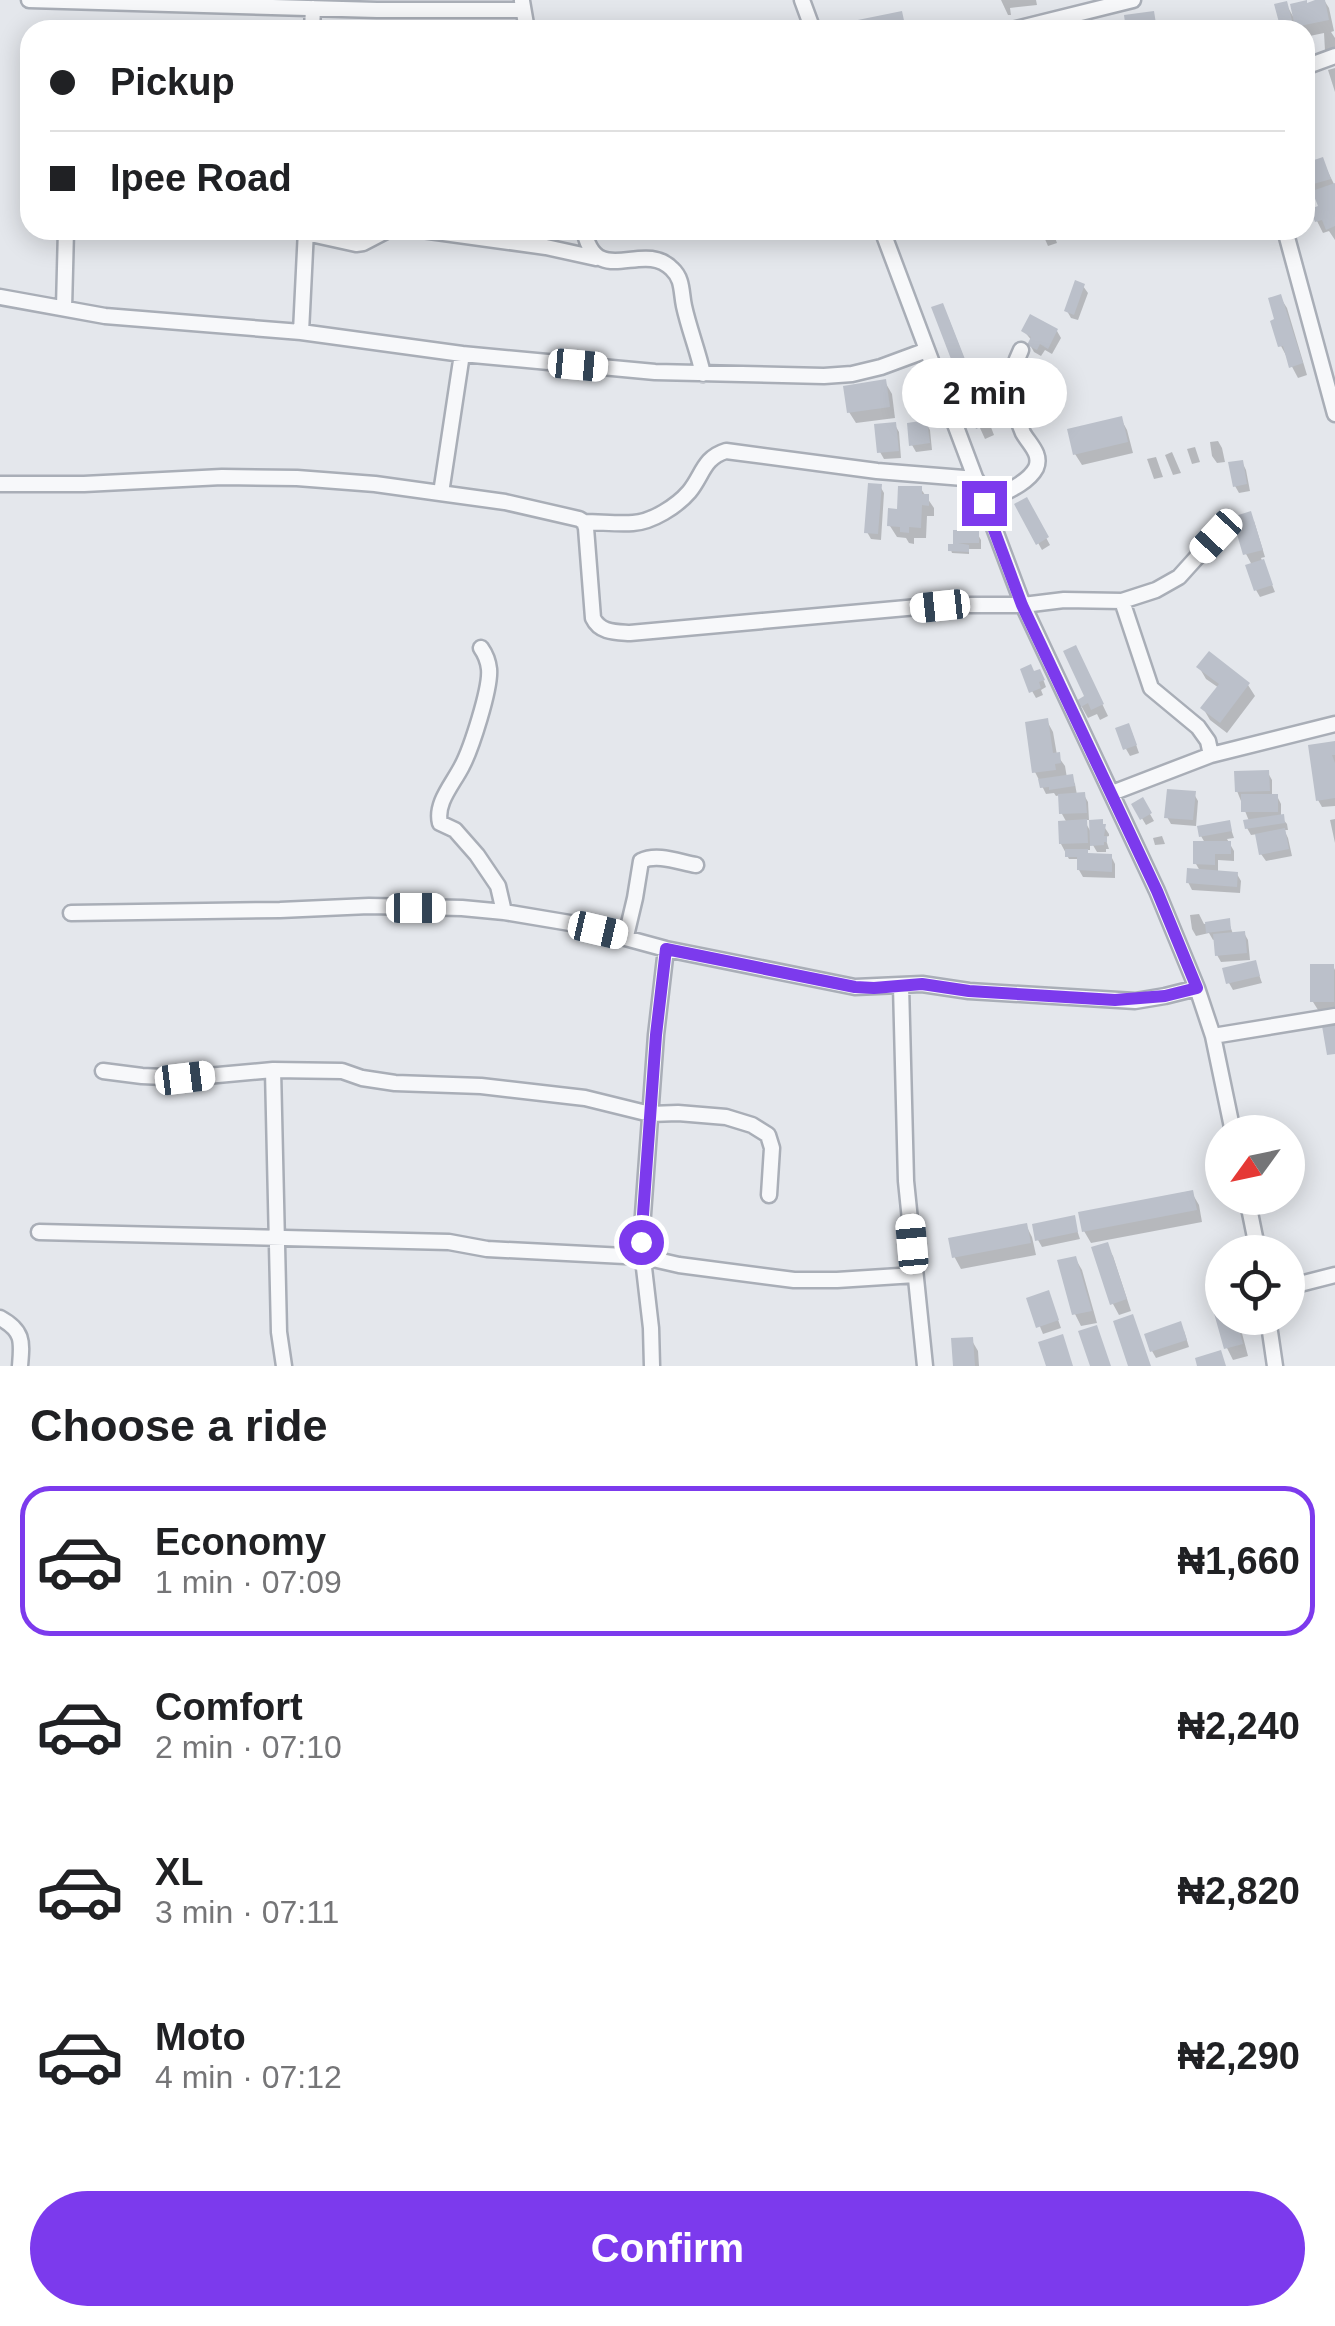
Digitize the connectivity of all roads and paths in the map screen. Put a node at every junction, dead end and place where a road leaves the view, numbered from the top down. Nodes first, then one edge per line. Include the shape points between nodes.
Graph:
1 (29, 0) edge
2 (1133, 0) edge
3 (522, 5) edge
4 (1086, 5) edge
5 (314, 8) junction
6 (313, 20) edge
7 (1042, 20) edge
8 (66, 240) edge
9 (306, 240) edge
10 (341, 240) edge
11 (370, 240) edge
12 (483, 240) edge
13 (587, 240) edge
14 (886, 240) edge
15 (1288, 240) edge
16 (597, 258) junction
17 (0, 297) edge
18 (64, 308) junction
19 (301, 332) junction
20 (927, 350) junction
21 (1020, 350) dead end
22 (462, 354) junction
23 (702, 374) junction
24 (1335, 414) edge
25 (976, 479) junction
26 (0, 484) edge
27 (442, 493) junction
28 (984, 503) junction
29 (584, 522) junction
30 (1216, 536) dead end
31 (1122, 601) junction
32 (1022, 605) junction
33 (480, 648) dead end
34 (1335, 724) edge
35 (1211, 756) junction
36 (1112, 793) junction
37 (696, 866) dead end
38 (504, 912) junction
39 (71, 913) dead end
40 (626, 936) junction
41 (666, 949) junction
42 (901, 985) junction
43 (1197, 988) junction
44 (1335, 1016) edge
45 (1213, 1036) junction
46 (273, 1070) junction
47 (103, 1071) dead end
48 (650, 1114) junction
49 (1229, 1115) edge
50 (769, 1195) dead end
51 (40, 1232) dead end
52 (276, 1239) junction
53 (644, 1257) junction
54 (915, 1274) junction
55 (1335, 1275) edge
56 (1305, 1282) edge
57 (0, 1318) edge
58 (1270, 1335) edge
59 (20, 1366) edge
60 (284, 1366) edge
61 (652, 1366) edge
62 (925, 1366) edge
63 (1274, 1366) edge

1 - 5 street
2 - 4 street
3 - 5 street
4 - 7 street
5 - 6 street
8 - 18 street
9 - 19 street
10 - 11 street
12 - 16 street
13 - 16 street
14 - 20 street
15 - 24 street
16 - 23 street via 659,258 670,266 678,275
17 - 18 street
18 - 19 street
19 - 22 street
20 - 23 street via 852,374
20 - 25 street
21 - 28 street via 1011,392 1038,463 1020,484
22 - 23 street
22 - 27 street
25 - 28 street
25 - 29 street via 726,451 706,462 689,492 657,515 633,523
26 - 27 street via 296,478
27 - 29 street
28 - 32 street
29 - 32 street via 594,618 603,630
30 - 31 street via 1179,576
31 - 32 street
31 - 35 street via 1151,688 1198,727
32 - 36 street
33 - 38 street via 489,682 468,752 438,816 477,855 498,886
34 - 35 street
35 - 36 street
36 - 43 street
37 - 40 street via 640,861
38 - 39 street via 369,906
38 - 40 street
40 - 41 street
41 - 42 street via 855,987
41 - 48 street
42 - 43 street via 1115,1000
42 - 54 street
43 - 45 street
44 - 45 street
45 - 49 street
46 - 47 street via 185,1078
46 - 48 street via 342,1071 377,1080 585,1098
46 - 52 street
48 - 50 street via 726,1116 768,1135
48 - 53 street
51 - 52 street
52 - 53 street via 449,1242
52 - 60 street
53 - 54 street via 794,1280
53 - 61 street
54 - 62 street
55 - 56 street
57 - 59 street via 22,1340
58 - 63 street

